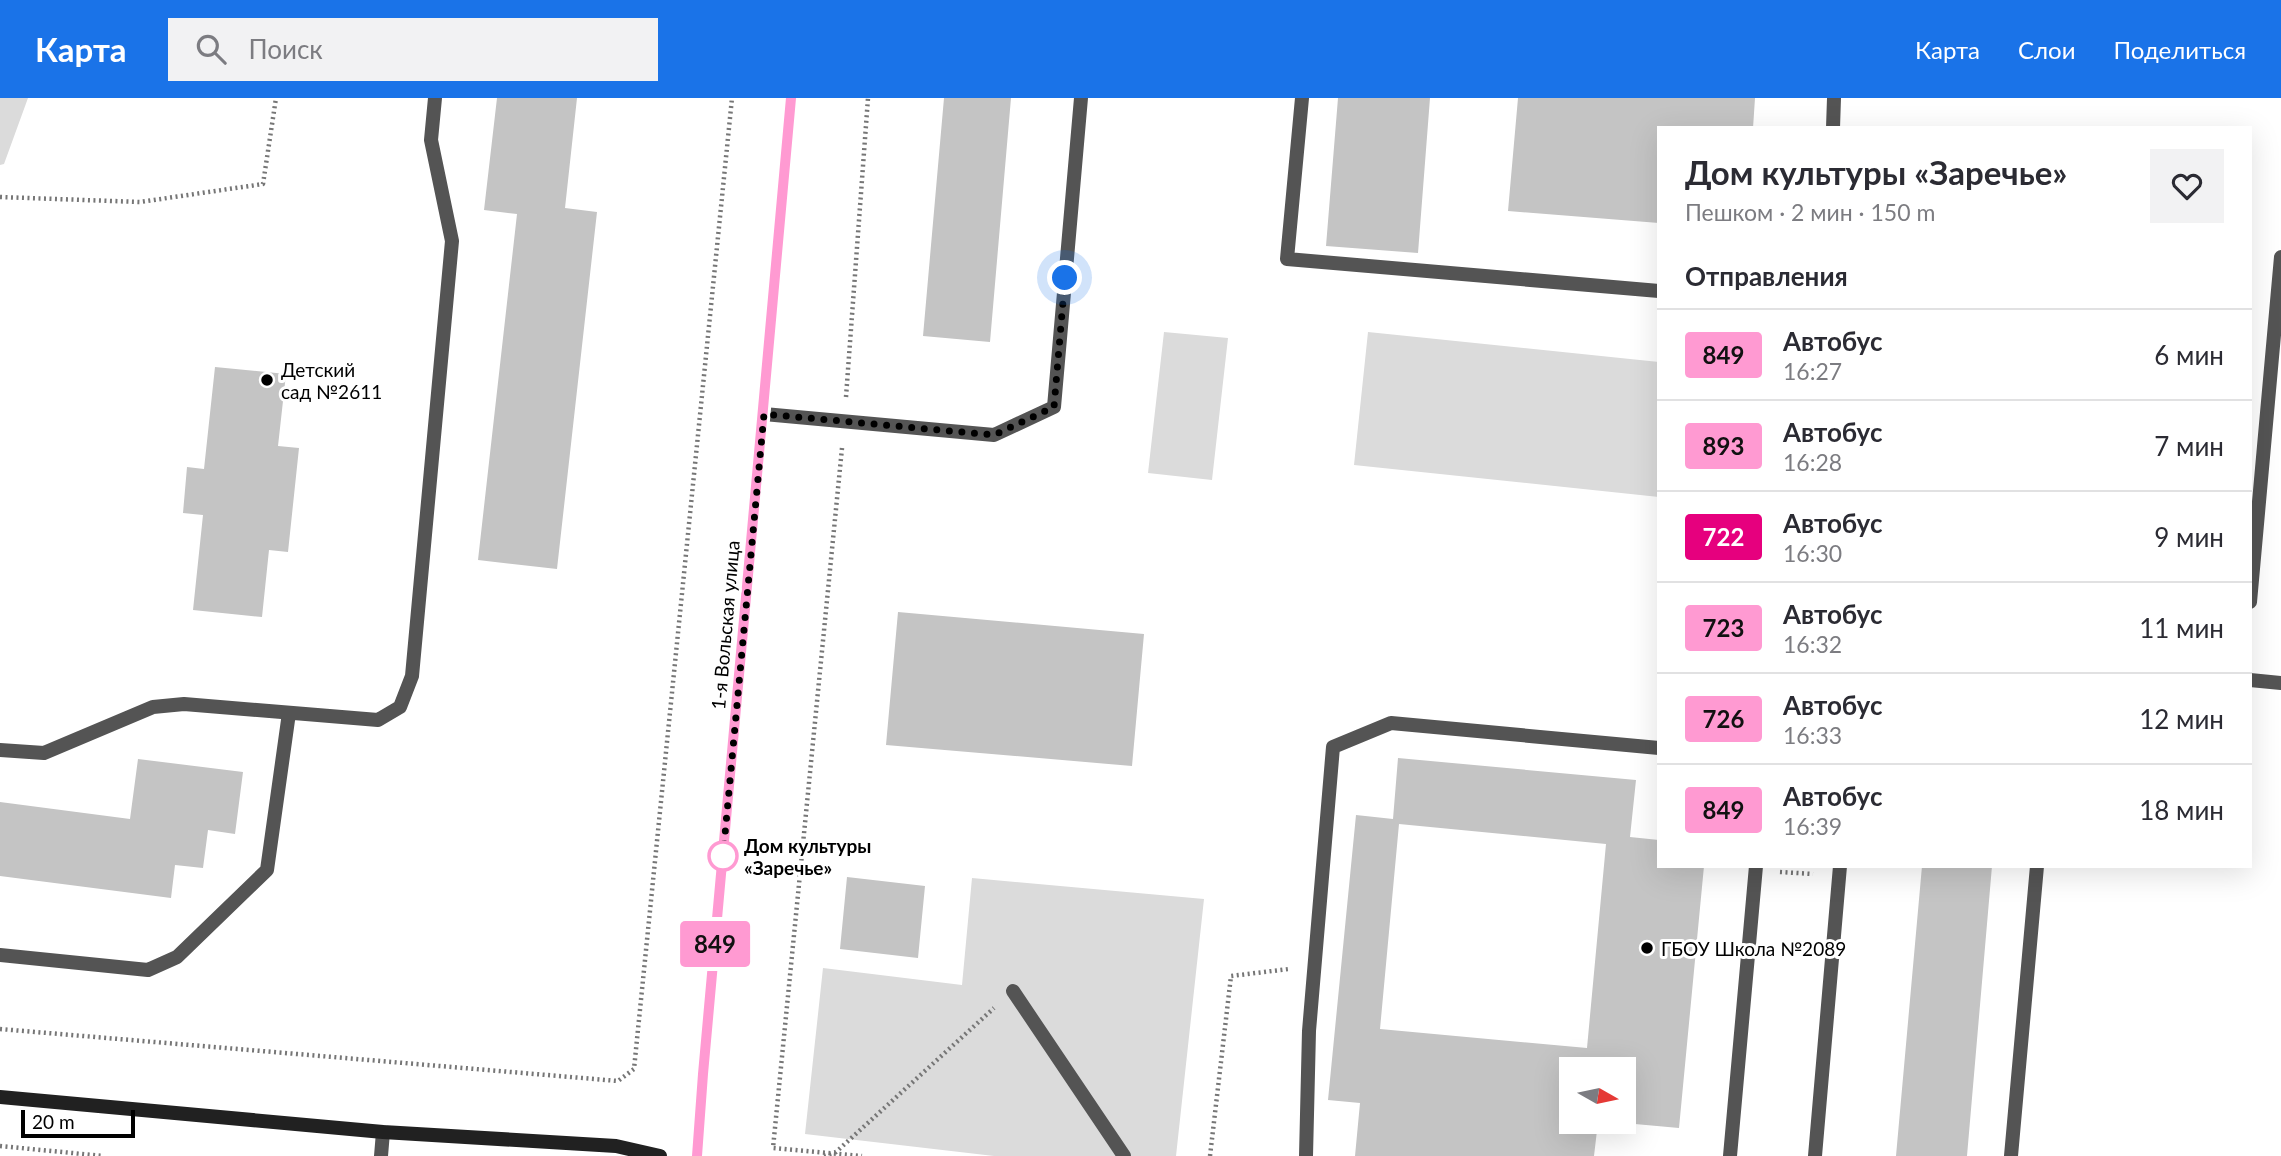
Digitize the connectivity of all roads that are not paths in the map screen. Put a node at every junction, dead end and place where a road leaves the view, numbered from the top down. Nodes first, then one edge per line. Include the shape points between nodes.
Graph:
1 (435, 98) edge
2 (791, 98) edge
3 (1082, 98) edge
4 (1302, 98) edge
5 (1835, 98) edge
6 (1833, 126) edge
7 (2281, 257) edge
8 (1657, 291) edge
9 (764, 414) junction
10 (2252, 580) edge
11 (2252, 680) edge
12 (2281, 683) edge
13 (289, 713) junction
14 (1657, 748) edge
15 (0, 750) edge
16 (1756, 868) edge
17 (2037, 868) edge
18 (1839, 871) edge
19 (0, 955) edge
20 (1013, 990) road end
21 (0, 1097) edge
22 (383, 1132) junction
23 (381, 1156) edge
24 (660, 1156) edge
25 (697, 1156) edge
26 (1124, 1156) edge
27 (1306, 1156) edge
28 (1730, 1156) edge
29 (1815, 1156) edge
30 (2011, 1156) edge

1 - 13 lane via 431,140 452,241 412,676 400,707 378,720
2 - 9 street, 1-я Вольская улица
3 - 9 lane via 1054,407 994,435
4 - 8 lane via 1287,259
5 - 6 lane
7 - 10 lane
9 - 25 street, 1-я Вольская улица
11 - 12 lane
13 - 15 lane via 184,704 153,707 44,753
13 - 19 lane via 267,870 177,957 149,970
14 - 27 lane via 1391,723 1333,747 1309,1031
16 - 28 lane
17 - 30 lane
18 - 29 lane
20 - 26 lane
21 - 22 street
22 - 23 lane
22 - 24 street via 616,1146

